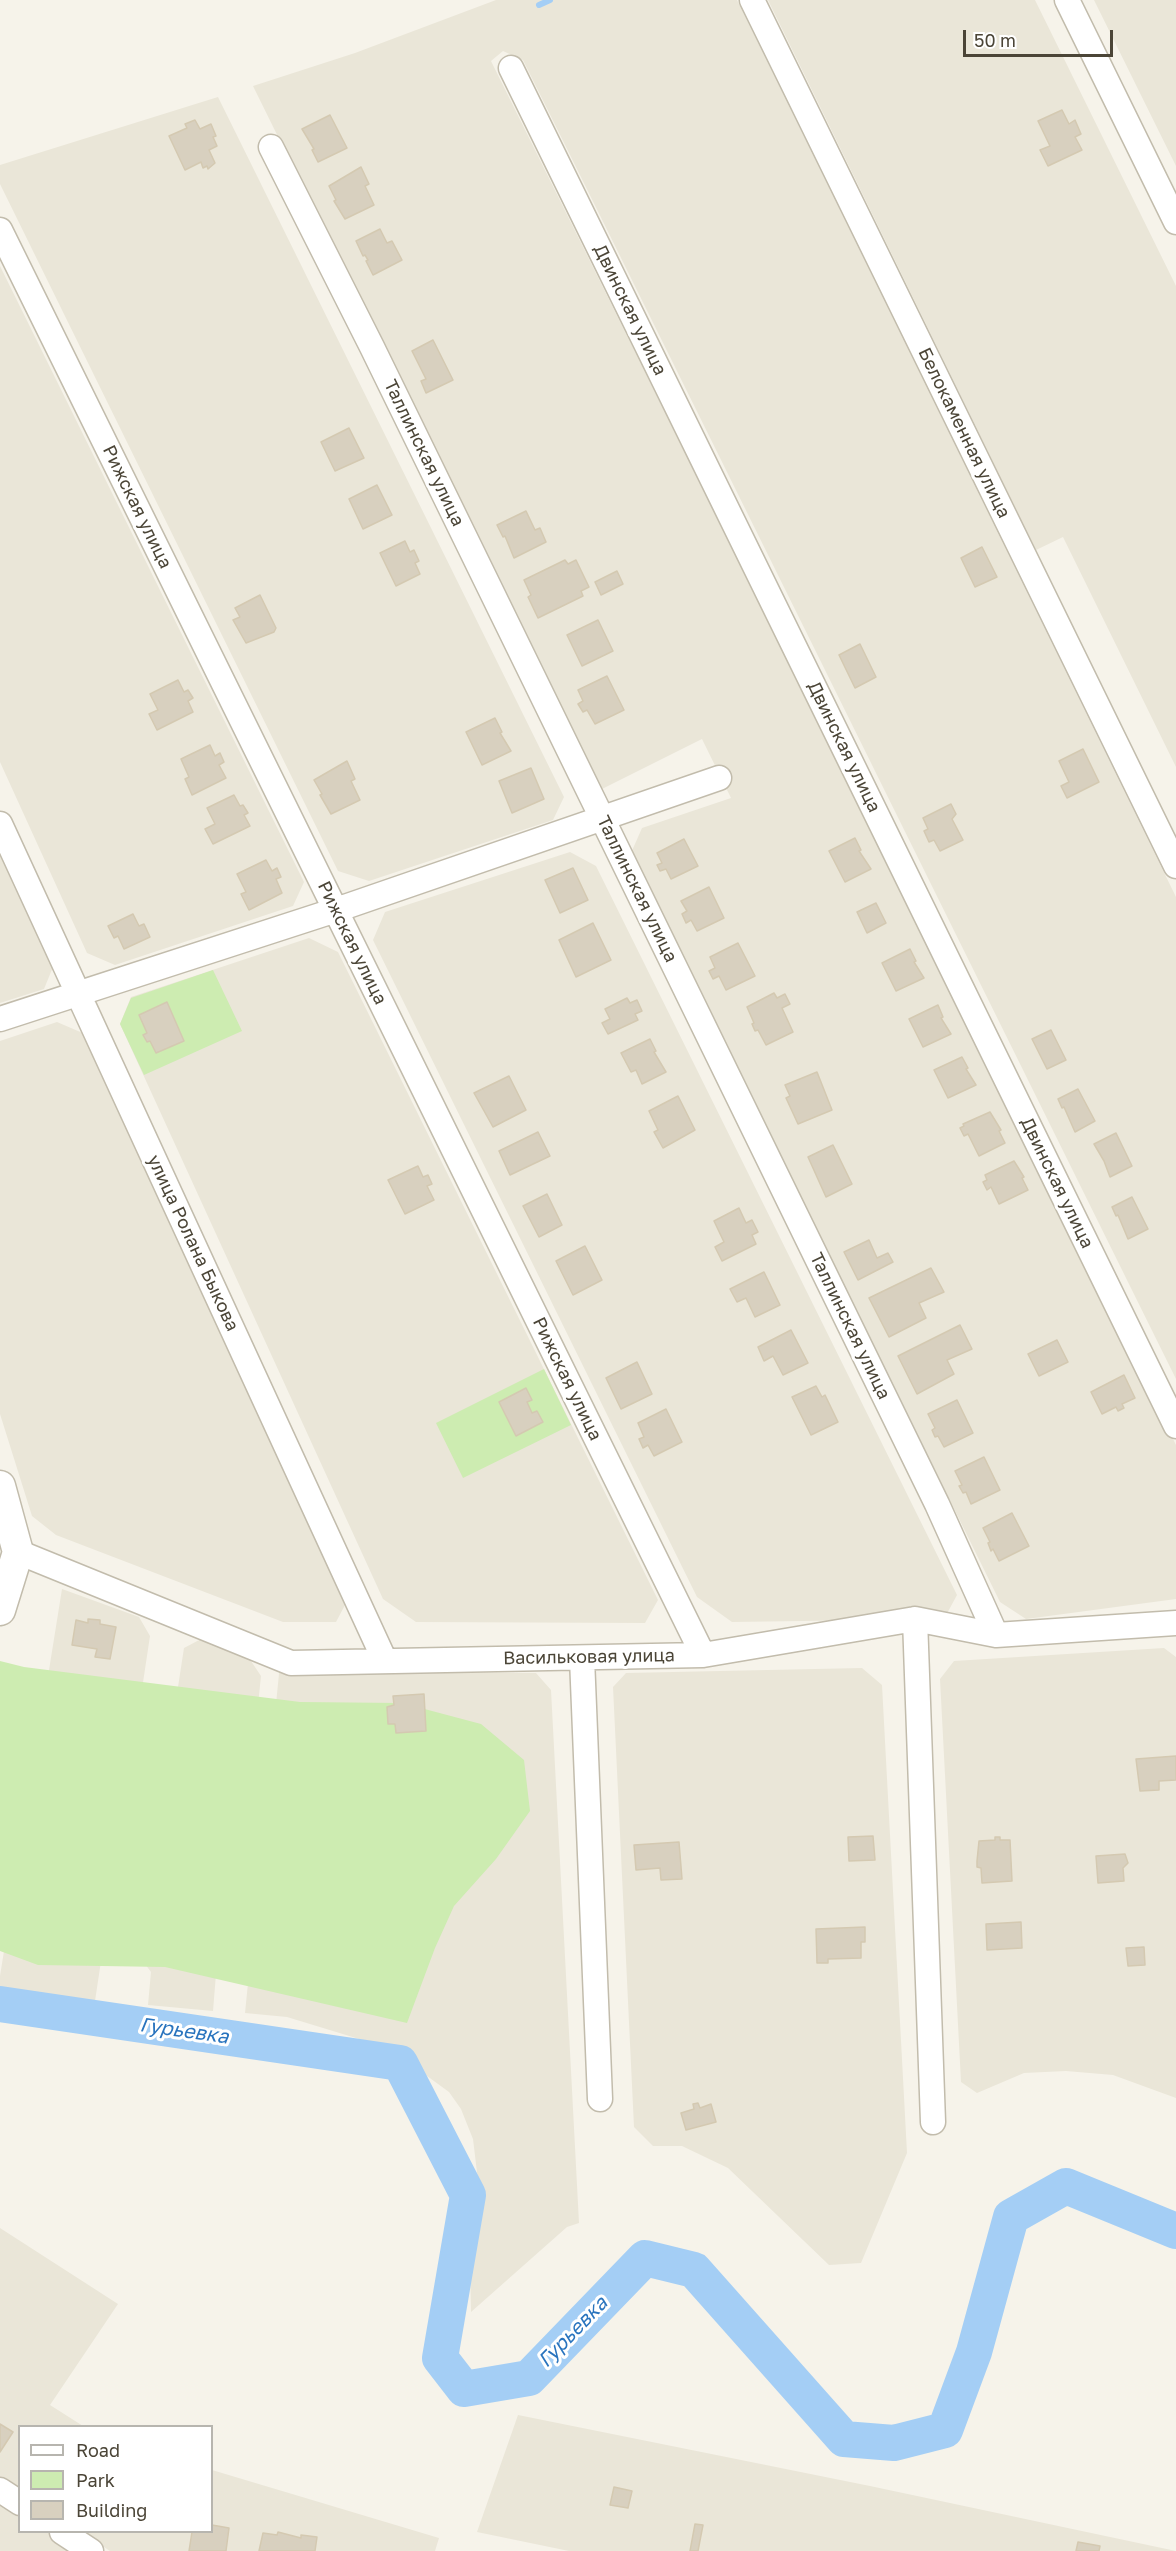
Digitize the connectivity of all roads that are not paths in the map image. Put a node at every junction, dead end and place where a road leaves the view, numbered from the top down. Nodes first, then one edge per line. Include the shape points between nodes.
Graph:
1 (752, 0) edge
2 (1067, 0) edge
3 (511, 68) dead end
4 (271, 147) dead end
5 (1176, 222) edge
6 (0, 230) edge
7 (719, 778) dead end
8 (603, 819) junction
9 (0, 825) edge
10 (1176, 866) edge
11 (336, 910) junction
12 (78, 994) junction
13 (0, 1019) edge
14 (1176, 1426) edge
15 (0, 1486) edge
16 (18, 1552) junction
17 (0, 1610) edge
18 (915, 1619) junction
19 (1176, 1623) edge
20 (996, 1635) junction
21 (703, 1655) junction
22 (582, 1658) junction
23 (385, 1661) junction
24 (600, 2099) dead end
25 (933, 2122) dead end
26 (0, 2490) edge
27 (18, 2502) edge
28 (64, 2533) edge
29 (91, 2551) edge

1 - 10 street, Белокаменная улица
2 - 5 street
3 - 14 street, Двинская улица
4 - 8 street, Таллинская улица
6 - 11 street, Рижская улица
7 - 8 street
8 - 11 street
8 - 20 street, Таллинская улица via 938,1504
9 - 12 street, улица Ролана Быкова
11 - 12 street
11 - 21 street, Рижская улица
12 - 13 street
12 - 23 street, улица Ролана Быкова
15 - 16 street
16 - 17 street
16 - 23 street, Васильковая улица via 291,1663
18 - 20 street, Васильковая улица
18 - 21 street, Васильковая улица
18 - 25 street
19 - 20 street, Васильковая улица
21 - 22 street, Васильковая улица
22 - 23 street, Васильковая улица
22 - 24 street
26 - 27 street
28 - 29 street

